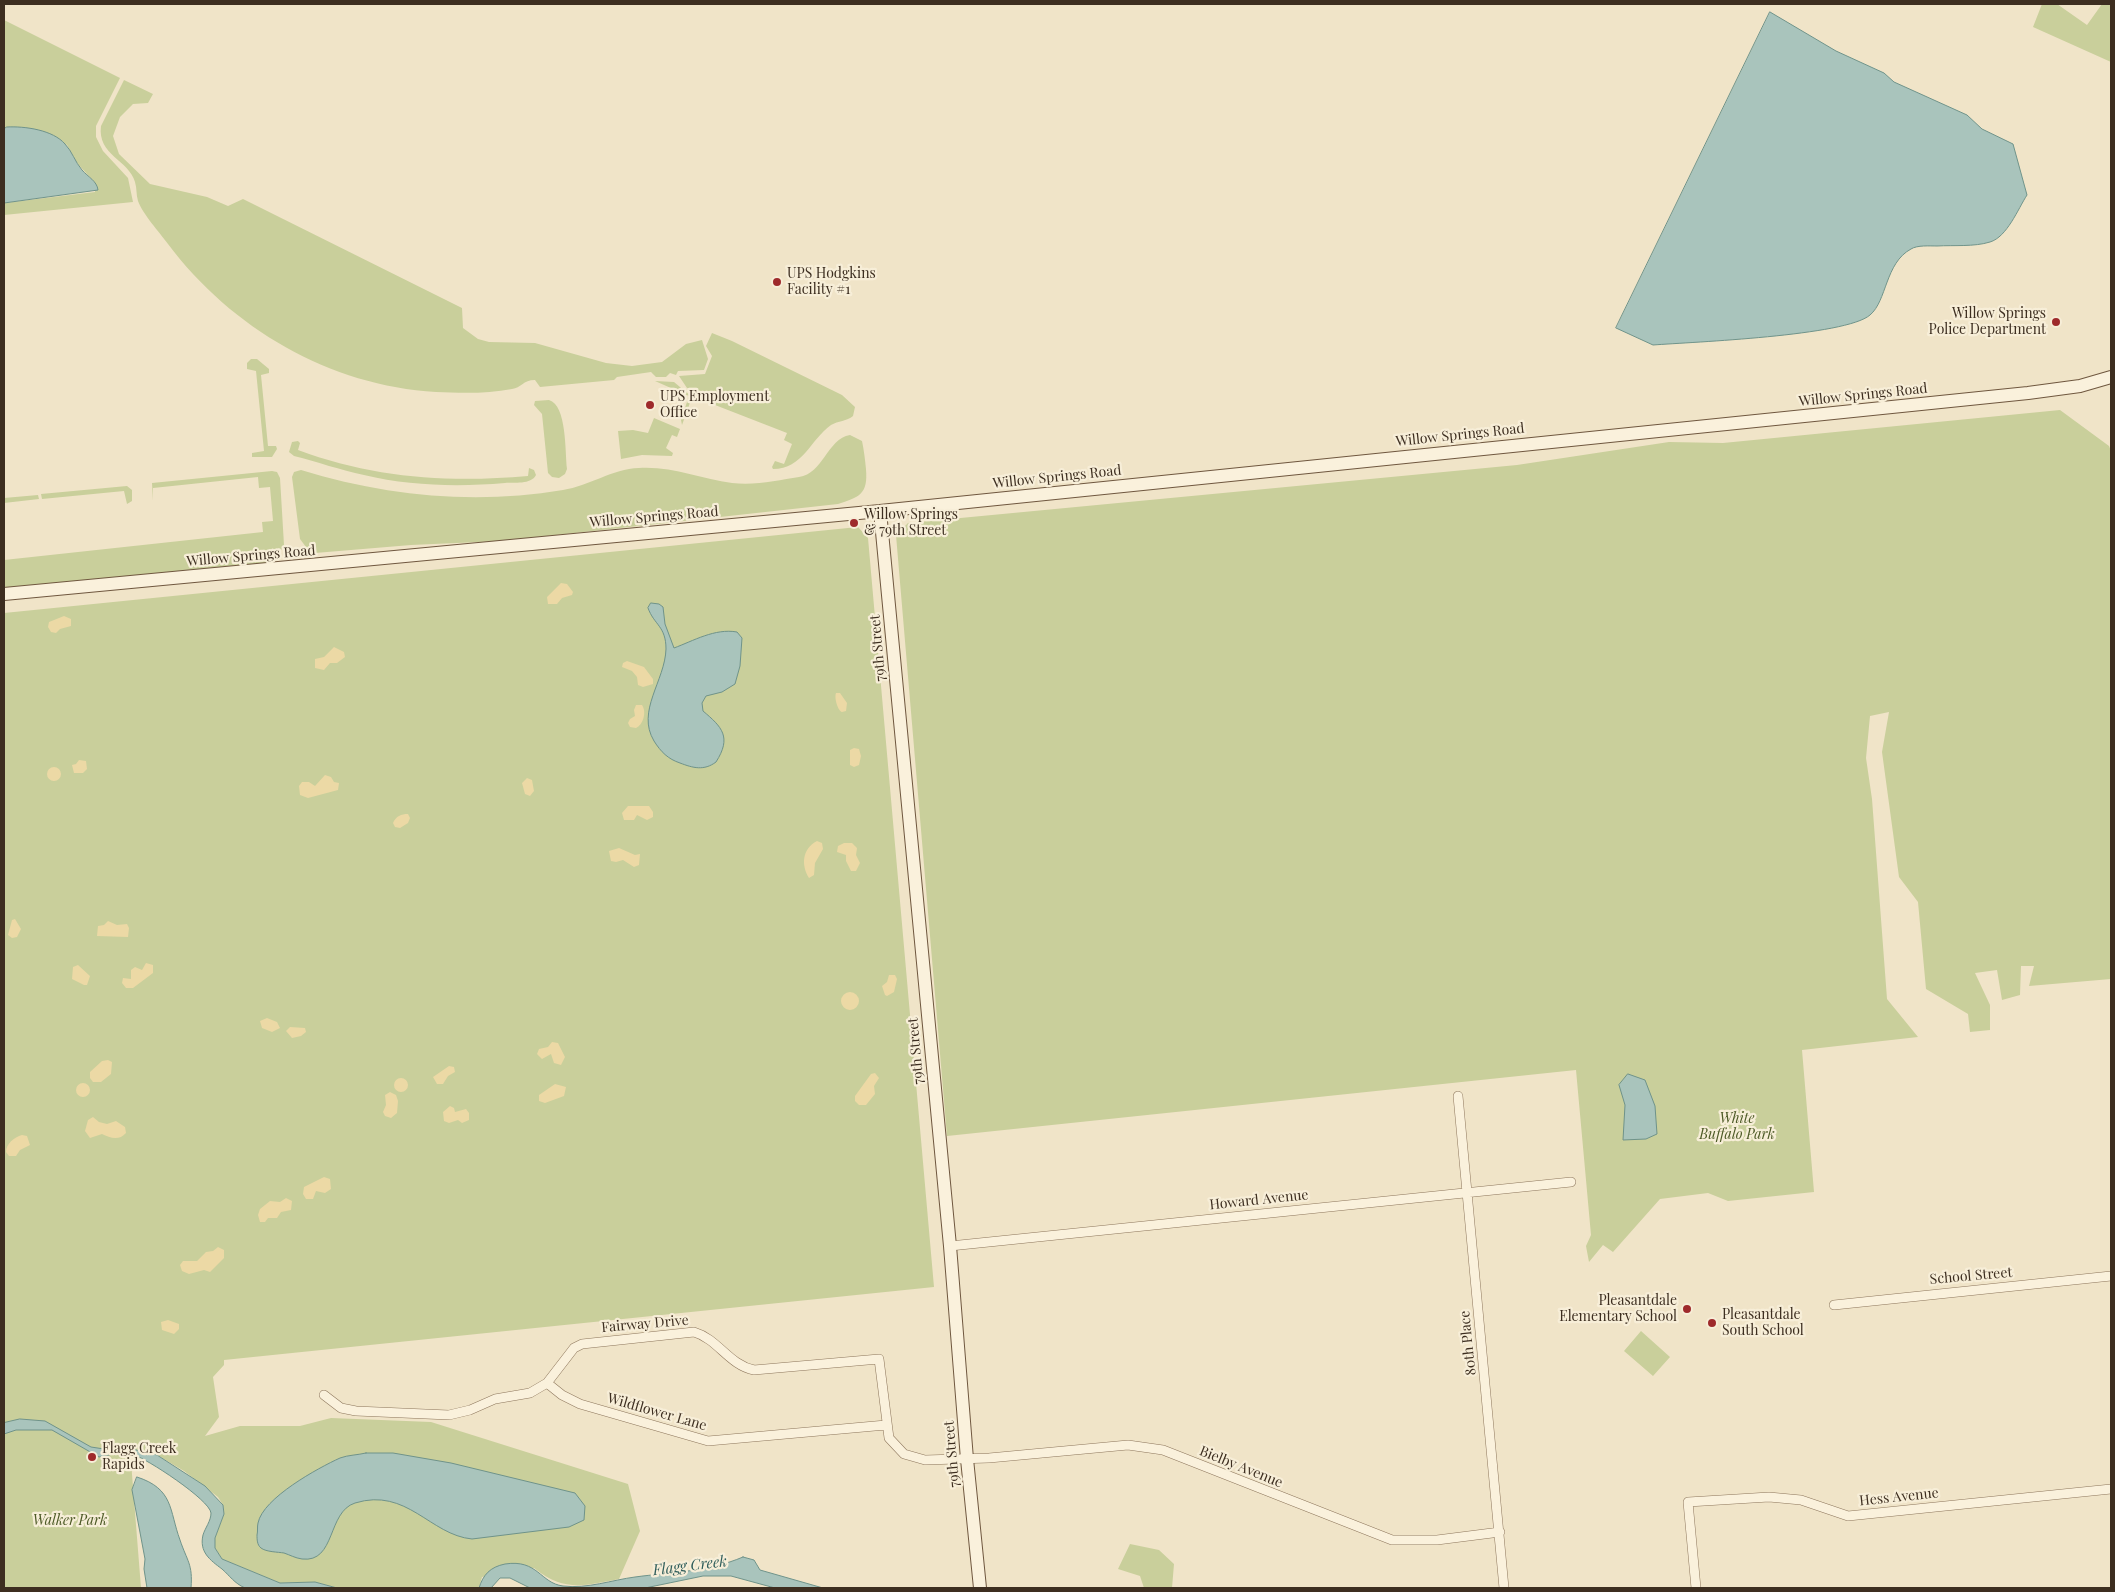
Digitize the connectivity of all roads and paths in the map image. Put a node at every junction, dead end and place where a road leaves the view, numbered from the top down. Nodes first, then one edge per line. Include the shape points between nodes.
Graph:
1 (2111, 377) edge
2 (880, 510) junction
3 (4, 594) edge
4 (1458, 1096) dead end
5 (1571, 1182) dead end
6 (1467, 1193) junction
7 (950, 1246) junction
8 (2111, 1276) edge
9 (1834, 1305) dead end
10 (547, 1383) junction
11 (324, 1395) dead end
12 (886, 1425) junction
13 (967, 1459) junction
14 (2111, 1489) edge
15 (1500, 1532) junction
16 (980, 1588) edge
17 (1504, 1588) edge
18 (1696, 1588) edge

1 - 2 main road, Willow Springs Road via 2028,394
2 - 3 main road, Willow Springs Road
2 - 7 main road, 79th Street
4 - 6 street, 80th Place
5 - 6 street, Howard Avenue
6 - 7 street, Howard Avenue
6 - 15 street, 80th Place
7 - 13 main road, 79th Street
8 - 9 street, School Street
10 - 11 street, Fairway Drive via 530,1393 496,1399 449,1415 356,1411 341,1408
10 - 12 street, Wildflower Lane via 580,1404 708,1441
10 - 12 street, Fairway Drive via 569,1354 582,1344 694,1332 709,1338 736,1364 754,1370 879,1359
12 - 13 street, Fairway Drive via 896,1448 914,1458
13 - 15 street, Bielby Avenue via 1128,1445 1163,1450 1392,1540 1437,1540
13 - 16 main road, 79th Street
14 - 18 street, Hess Avenue via 1848,1516 1801,1500 1769,1497 1688,1502
15 - 17 street, 80th Place

